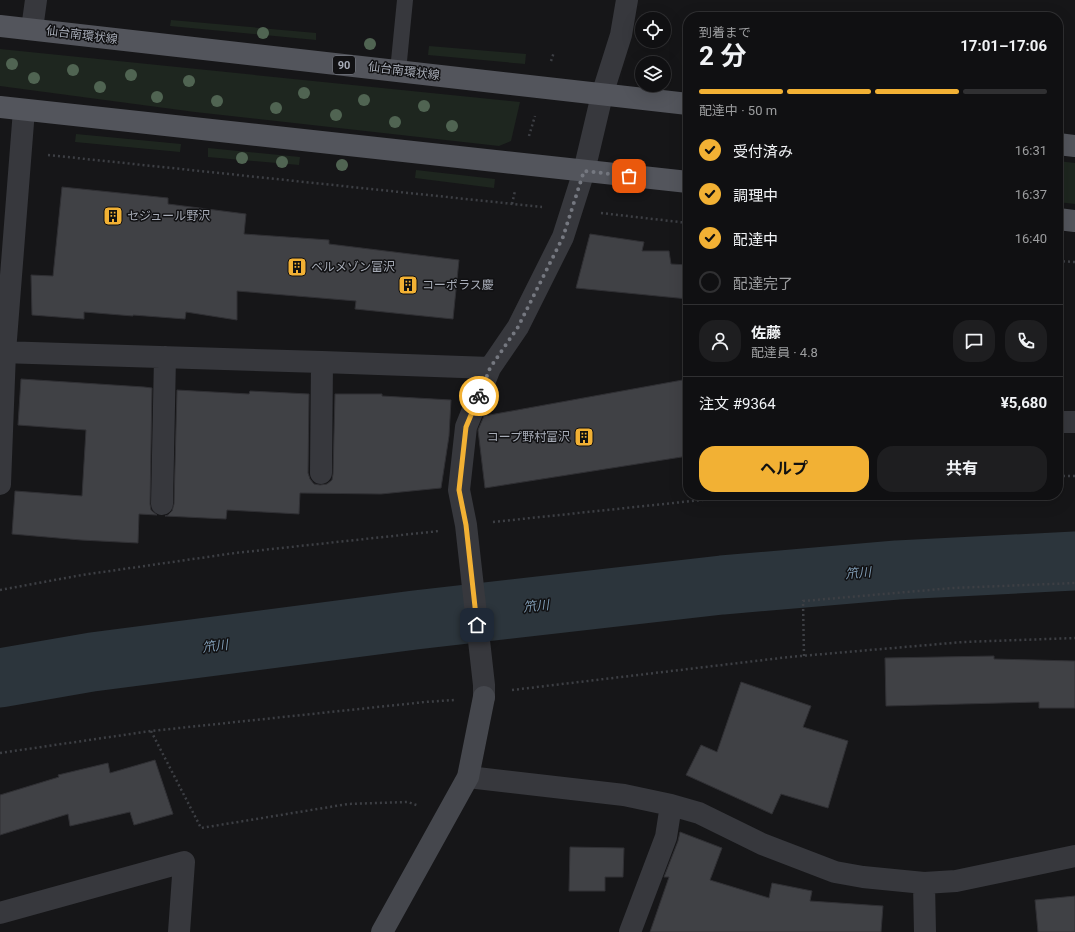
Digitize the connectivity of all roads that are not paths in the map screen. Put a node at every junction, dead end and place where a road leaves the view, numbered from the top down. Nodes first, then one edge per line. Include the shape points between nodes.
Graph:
1 (36, 0) edge
2 (405, 0) edge
3 (627, 0) edge
4 (0, 26) edge
5 (32, 29) junction
6 (398, 71) junction
7 (602, 95) junction
8 (683, 103) edge
9 (0, 107) edge
10 (24, 110) junction
11 (1063, 145) edge
12 (1075, 146) edge
13 (584, 171) junction
14 (683, 181) edge
15 (1063, 220) edge
16 (1075, 221) edge
17 (3, 352) edge
18 (165, 357) junction
19 (322, 362) junction
20 (490, 368) junction
21 (1063, 422) edge
22 (1075, 422) edge
23 (321, 473) dead end
24 (0, 484) edge
25 (162, 504) dead end
26 (468, 777) junction
27 (672, 805) junction
28 (1075, 856) edge
29 (924, 883) junction
30 (0, 913) edge
31 (179, 932) edge
32 (382, 932) edge
33 (630, 932) edge
34 (925, 932) edge

1 - 5 street
2 - 6 lane
3 - 7 street via 621,35
4 - 5 main road, 仙台南環状線 / 90
5 - 6 main road, 仙台南環状線 / 90
6 - 7 main road, 仙台南環状線 / 90
7 - 8 main road, 仙台南環状線 / 90
7 - 13 street
9 - 10 main road
10 - 13 main road
10 - 17 street
11 - 12 main road
13 - 14 main road
13 - 20 street via 563,237 518,327
15 - 16 main road
17 - 18 street
17 - 24 street
18 - 19 street
18 - 25 street
19 - 20 street
19 - 23 street
20 - 26 street via 466,427 459,490 467,530 484,691
21 - 22 street
26 - 27 street via 624,795
26 - 32 street
27 - 29 street via 698,813 762,844 835,872
27 - 33 street via 666,836
28 - 29 street via 956,880
29 - 34 street
30 - 31 street via 184,862

